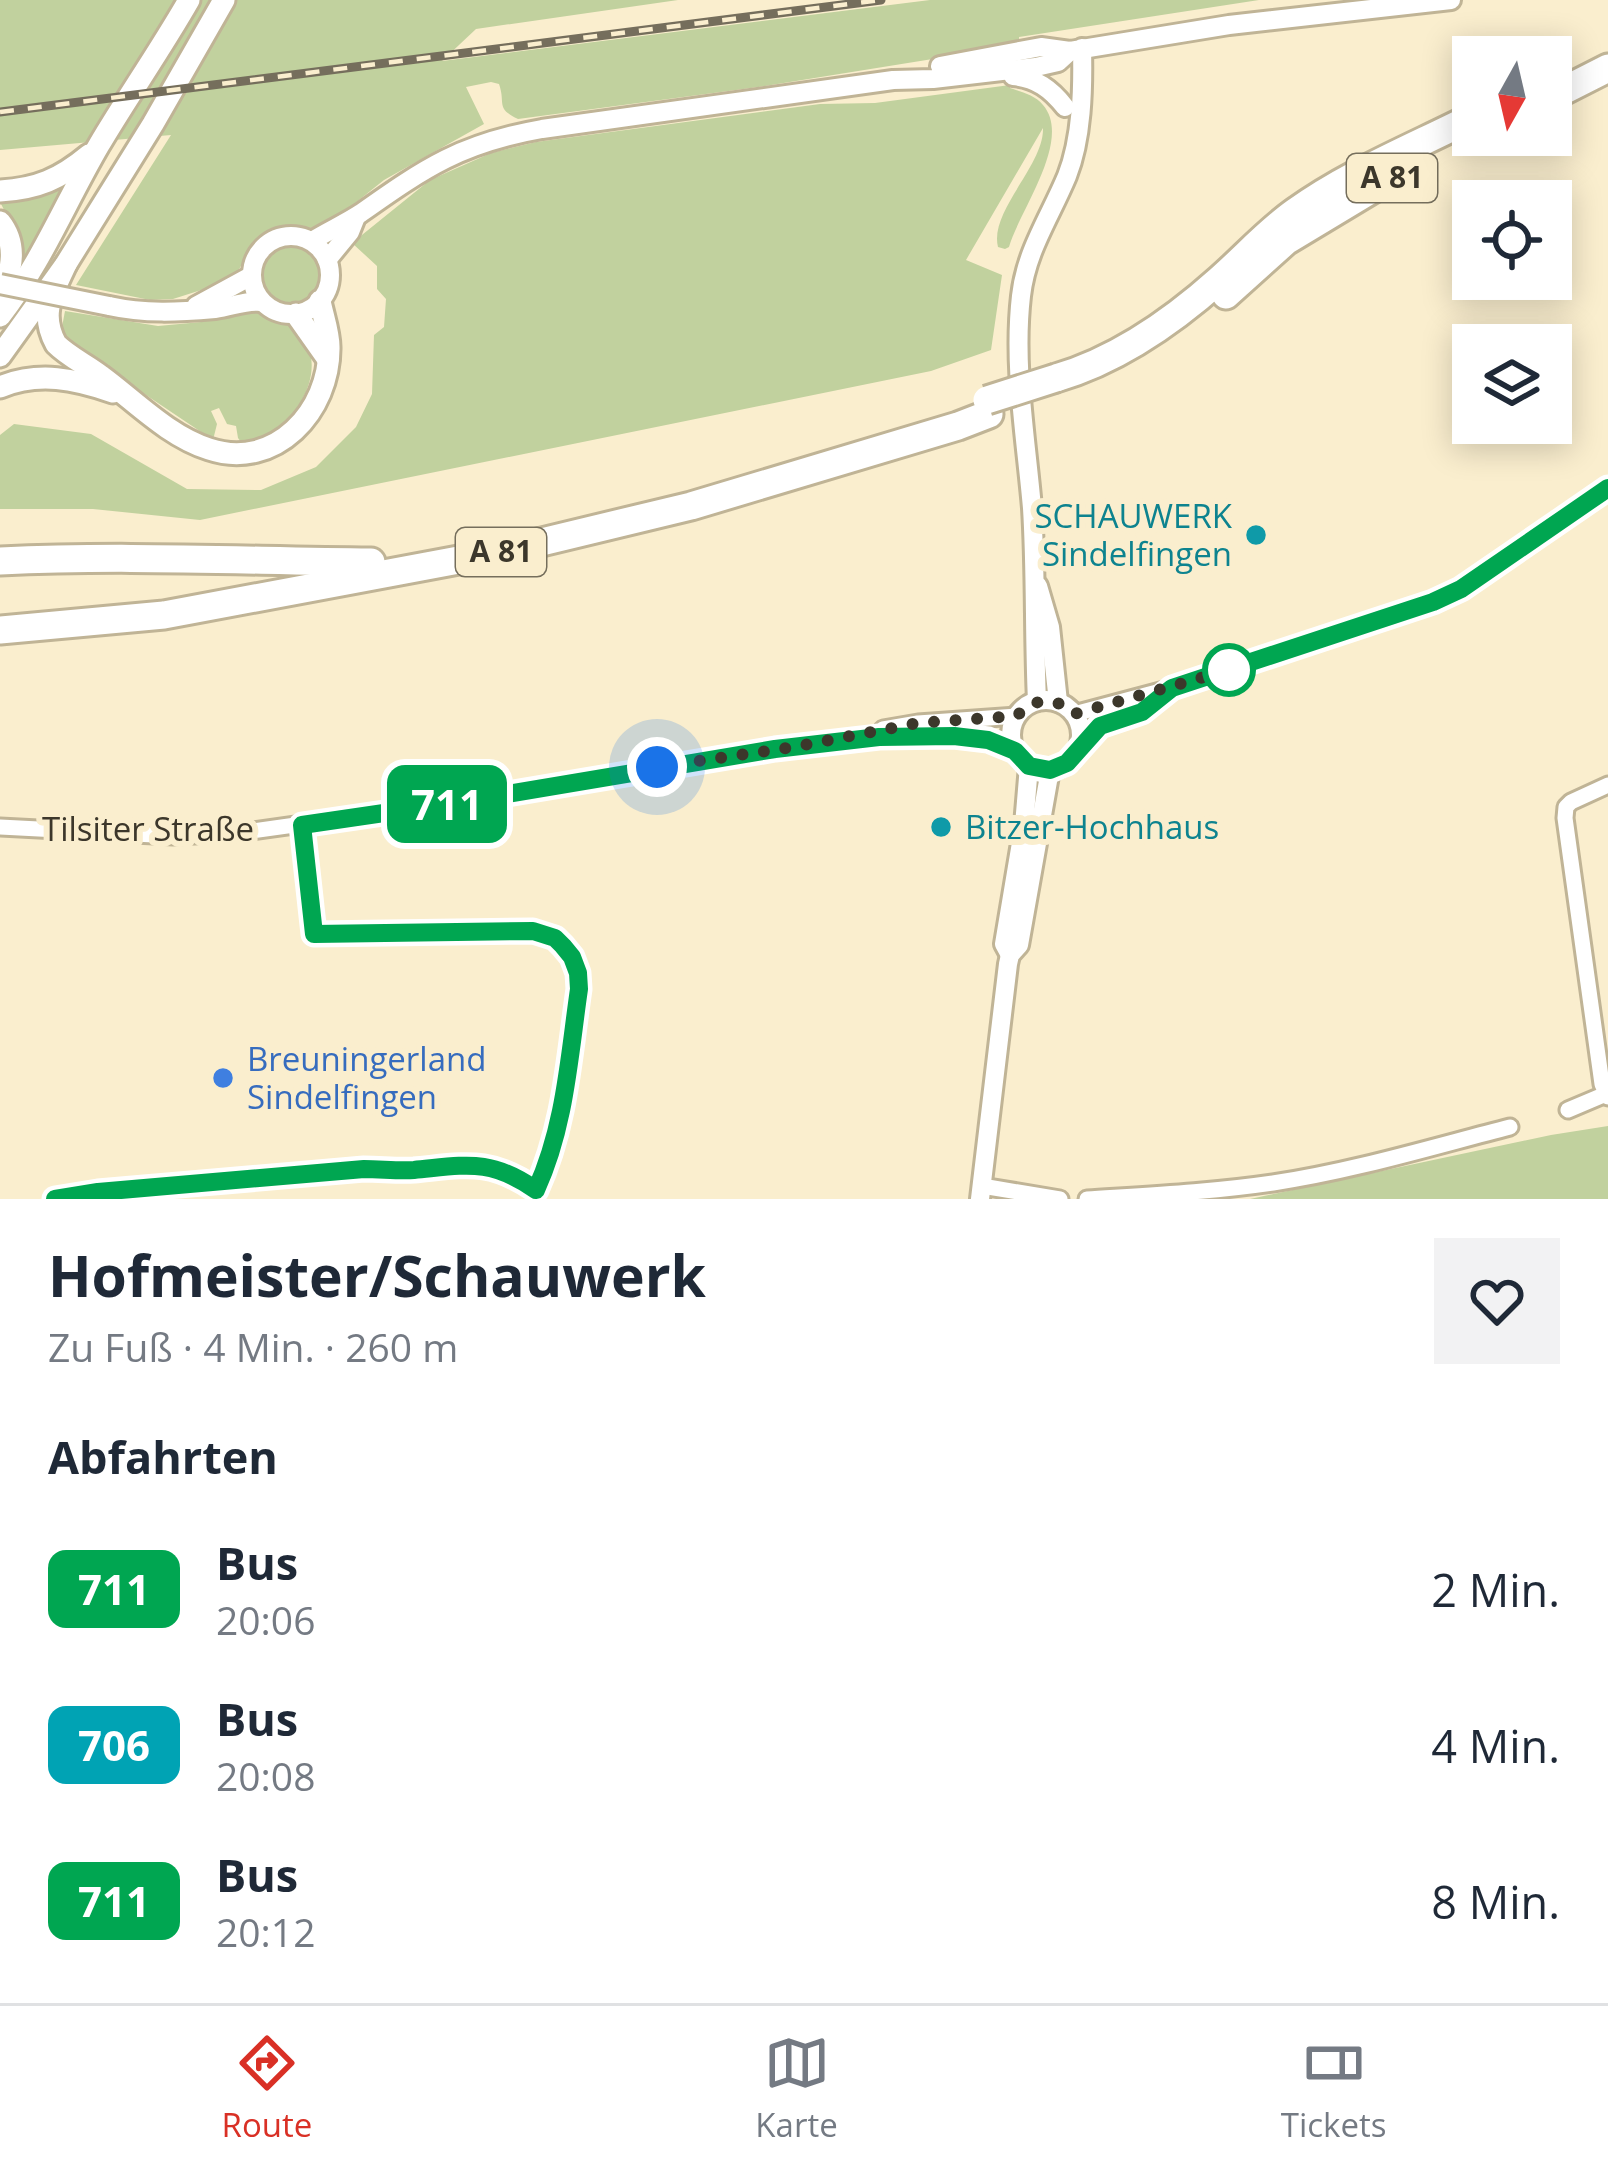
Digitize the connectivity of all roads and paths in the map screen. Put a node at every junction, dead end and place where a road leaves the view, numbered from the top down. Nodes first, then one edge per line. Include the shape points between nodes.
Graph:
1 (189, 0) edge
2 (224, 0) edge
3 (1451, 0) edge
4 (1608, 48) edge
5 (1076, 50) junction
6 (1572, 66) edge
7 (1608, 68) edge
8 (973, 74) junction
9 (893, 80) junction
10 (1572, 86) edge
11 (1065, 107) junction
12 (1452, 128) edge
13 (1075, 142) junction
14 (98, 147) junction
15 (1452, 148) edge
16 (0, 191) edge
17 (356, 217) junction
18 (0, 222) edge
19 (312, 241) junction
20 (327, 260) junction
21 (66, 264) junction
22 (251, 276) junction
23 (0, 284) edge
24 (320, 301) junction
25 (262, 302) junction
26 (192, 309) junction
27 (0, 313) edge
28 (296, 314) junction
29 (0, 356) edge
30 (328, 359) junction
31 (1057, 385) junction
32 (0, 387) edge
33 (125, 396) junction
34 (988, 407) junction
35 (1608, 488) edge
36 (0, 561) edge
37 (370, 562) junction
38 (1036, 581) junction
39 (0, 614) edge
40 (0, 630) edge
41 (1172, 688) junction
42 (1037, 701) junction
43 (1066, 708) junction
44 (1017, 716) junction
45 (794, 747) junction
46 (1079, 748) junction
47 (1015, 751) junction
48 (1029, 766) junction
49 (1050, 770) junction
50 (1608, 785) edge
51 (0, 827) edge
52 (1010, 955) junction
53 (1607, 1095) edge
54 (1568, 1110) dead end
55 (1510, 1126) dead end
56 (981, 1192) edge
57 (1060, 1199) edge
58 (1087, 1199) edge

1 - 14 main road
2 - 21 main road
3 - 5 street
4 - 6 highway
5 - 8 street via 1058,62
5 - 9 street via 1041,47
5 - 11 street via 1060,73
5 - 13 street
7 - 10 highway
8 - 9 street
8 - 11 street via 1031,79
9 - 17 street via 502,137 428,166
11 - 13 street
12 - 31 highway, A 81 via 1299,209 1177,316
13 - 38 street via 1027,262 1020,308
14 - 16 main road via 57,179
14 - 27 main road via 48,245
15 - 31 highway, A 81 via 1310,225 1150,350 1086,383
17 - 19 street
17 - 20 street
18 - 27 main road via 12,254
19 - 20 street
19 - 22 street via 271,241
20 - 24 street
21 - 29 main road
21 - 33 main road via 50,301 50,334
22 - 25 street
22 - 26 street
23 - 26 street, bridge via 142,313
24 - 28 street
24 - 30 main road
25 - 26 street
25 - 28 street
28 - 30 main road
30 - 33 main road via 308,417 253,453 196,444
31 - 34 highway, A 81, bridge
32 - 33 main road via 58,377
34 - 37 highway, A 81 via 698,490
34 - 40 highway, A 81 via 958,426 559,540 164,615
35 - 41 street via 1433,602
36 - 37 highway
37 - 39 highway, A 81 via 163,600
38 - 42 street
38 - 43 street
41 - 43 street
41 - 46 street via 1142,712 1100,726
42 - 43 street
42 - 44 street
43 - 46 street via 1081,730
44 - 45 street, Tilsiter Straße via 918,723
44 - 47 street
45 - 47 street, Tilsiter Straße via 954,736
45 - 51 street, Tilsiter Straße via 238,833
46 - 49 street
47 - 48 street
48 - 49 street
48 - 52 street via 1004,944
49 - 52 street via 1019,945
50 - 53 street via 1566,807 1565,824
52 - 56 street
53 - 54 street
55 - 58 street via 1272,1183
56 - 57 street

